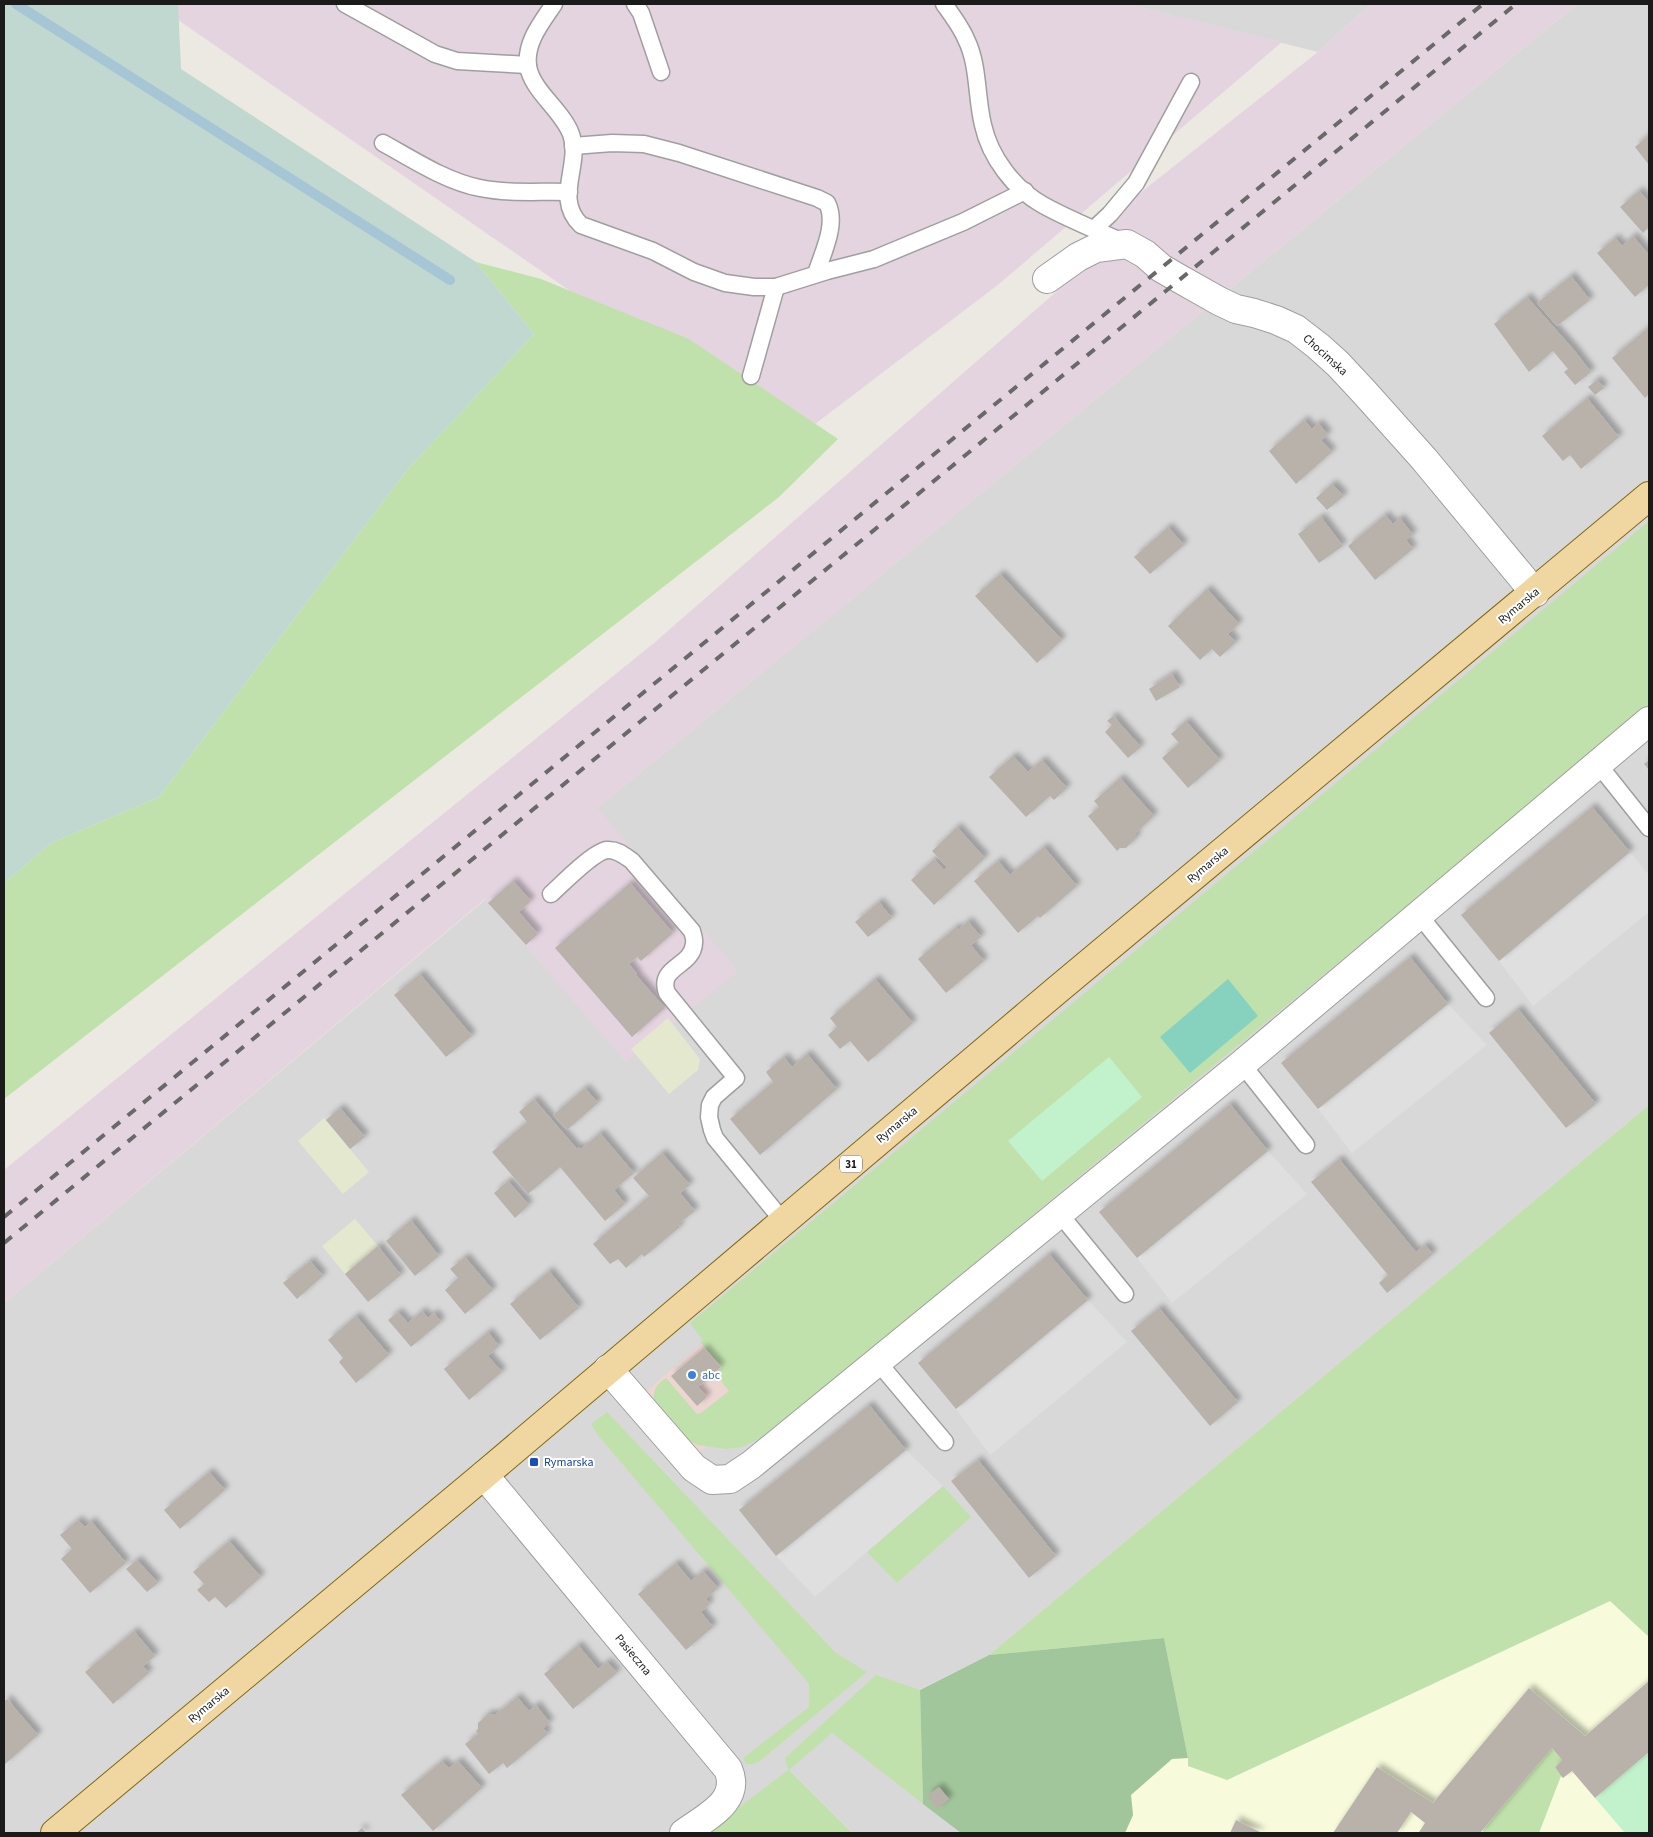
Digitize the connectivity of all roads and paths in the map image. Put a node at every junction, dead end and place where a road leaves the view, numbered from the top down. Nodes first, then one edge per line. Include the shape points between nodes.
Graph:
1 (345, 4) edge
2 (554, 4) edge
3 (635, 4) edge
4 (944, 4) edge
5 (528, 65) junction
6 (661, 72) dead end
7 (1191, 82) dead end
8 (383, 143) dead end
9 (574, 146) junction
10 (1025, 191) junction
11 (569, 192) junction
12 (1094, 229) junction
13 (1127, 244) junction
14 (816, 274) junction
15 (1047, 278) dead end
16 (776, 287) junction
17 (751, 376) dead end
18 (1649, 496) edge
19 (1535, 593) junction
20 (1649, 721) edge
21 (1598, 764) junction
22 (1649, 828) edge
23 (551, 894) dead end
24 (1419, 915) junction
25 (1486, 998) dead end
26 (1242, 1064) junction
27 (1306, 1145) dead end
28 (1059, 1213) junction
29 (783, 1221) junction
30 (1125, 1294) dead end
31 (877, 1361) junction
32 (608, 1369) junction
33 (945, 1442) dead end
34 (484, 1475) junction
35 (55, 1833) edge
36 (684, 1833) edge

1 - 5 lane via 435,54 457,61
2 - 5 lane via 536,30 528,50
3 - 6 lane
4 - 10 lane via 967,40 983,125 991,149 1002,167
5 - 9 lane via 532,78 570,132
7 - 12 lane via 1136,183
8 - 11 lane via 420,164 478,188
9 - 11 lane
9 - 14 lane via 644,144 679,152 827,203 832,218
10 - 12 lane via 1042,204
10 - 14 lane via 963,222 874,259
11 - 16 lane via 569,209 581,225 653,251 694,272 725,283
12 - 13 lane
13 - 15 street via 1096,248 1078,256
13 - 19 street, Chocimska via 1219,301 1296,329 1318,346 1424,459
14 - 16 lane
16 - 17 lane
18 - 19 main road, Rymarska / 31
19 - 29 main road, Rymarska / 31
20 - 21 street
21 - 22 lane
21 - 24 street
23 - 29 lane via 596,855 607,850 620,852 632,861 692,931 694,944 690,956 667,975 664,984 667,993 736,1078 714,1097 710,1105 709,1117 715,1138
24 - 25 lane
24 - 26 street
26 - 27 lane
26 - 28 street
28 - 30 lane
28 - 31 street
29 - 32 main road, Rymarska / 31
31 - 32 street via 751,1465 730,1479 712,1480 694,1468
31 - 33 lane
32 - 34 main road, Rymarska / 31
34 - 35 main road, Rymarska / 31
34 - 36 street, Pasieczna via 728,1769 731,1788 725,1802

